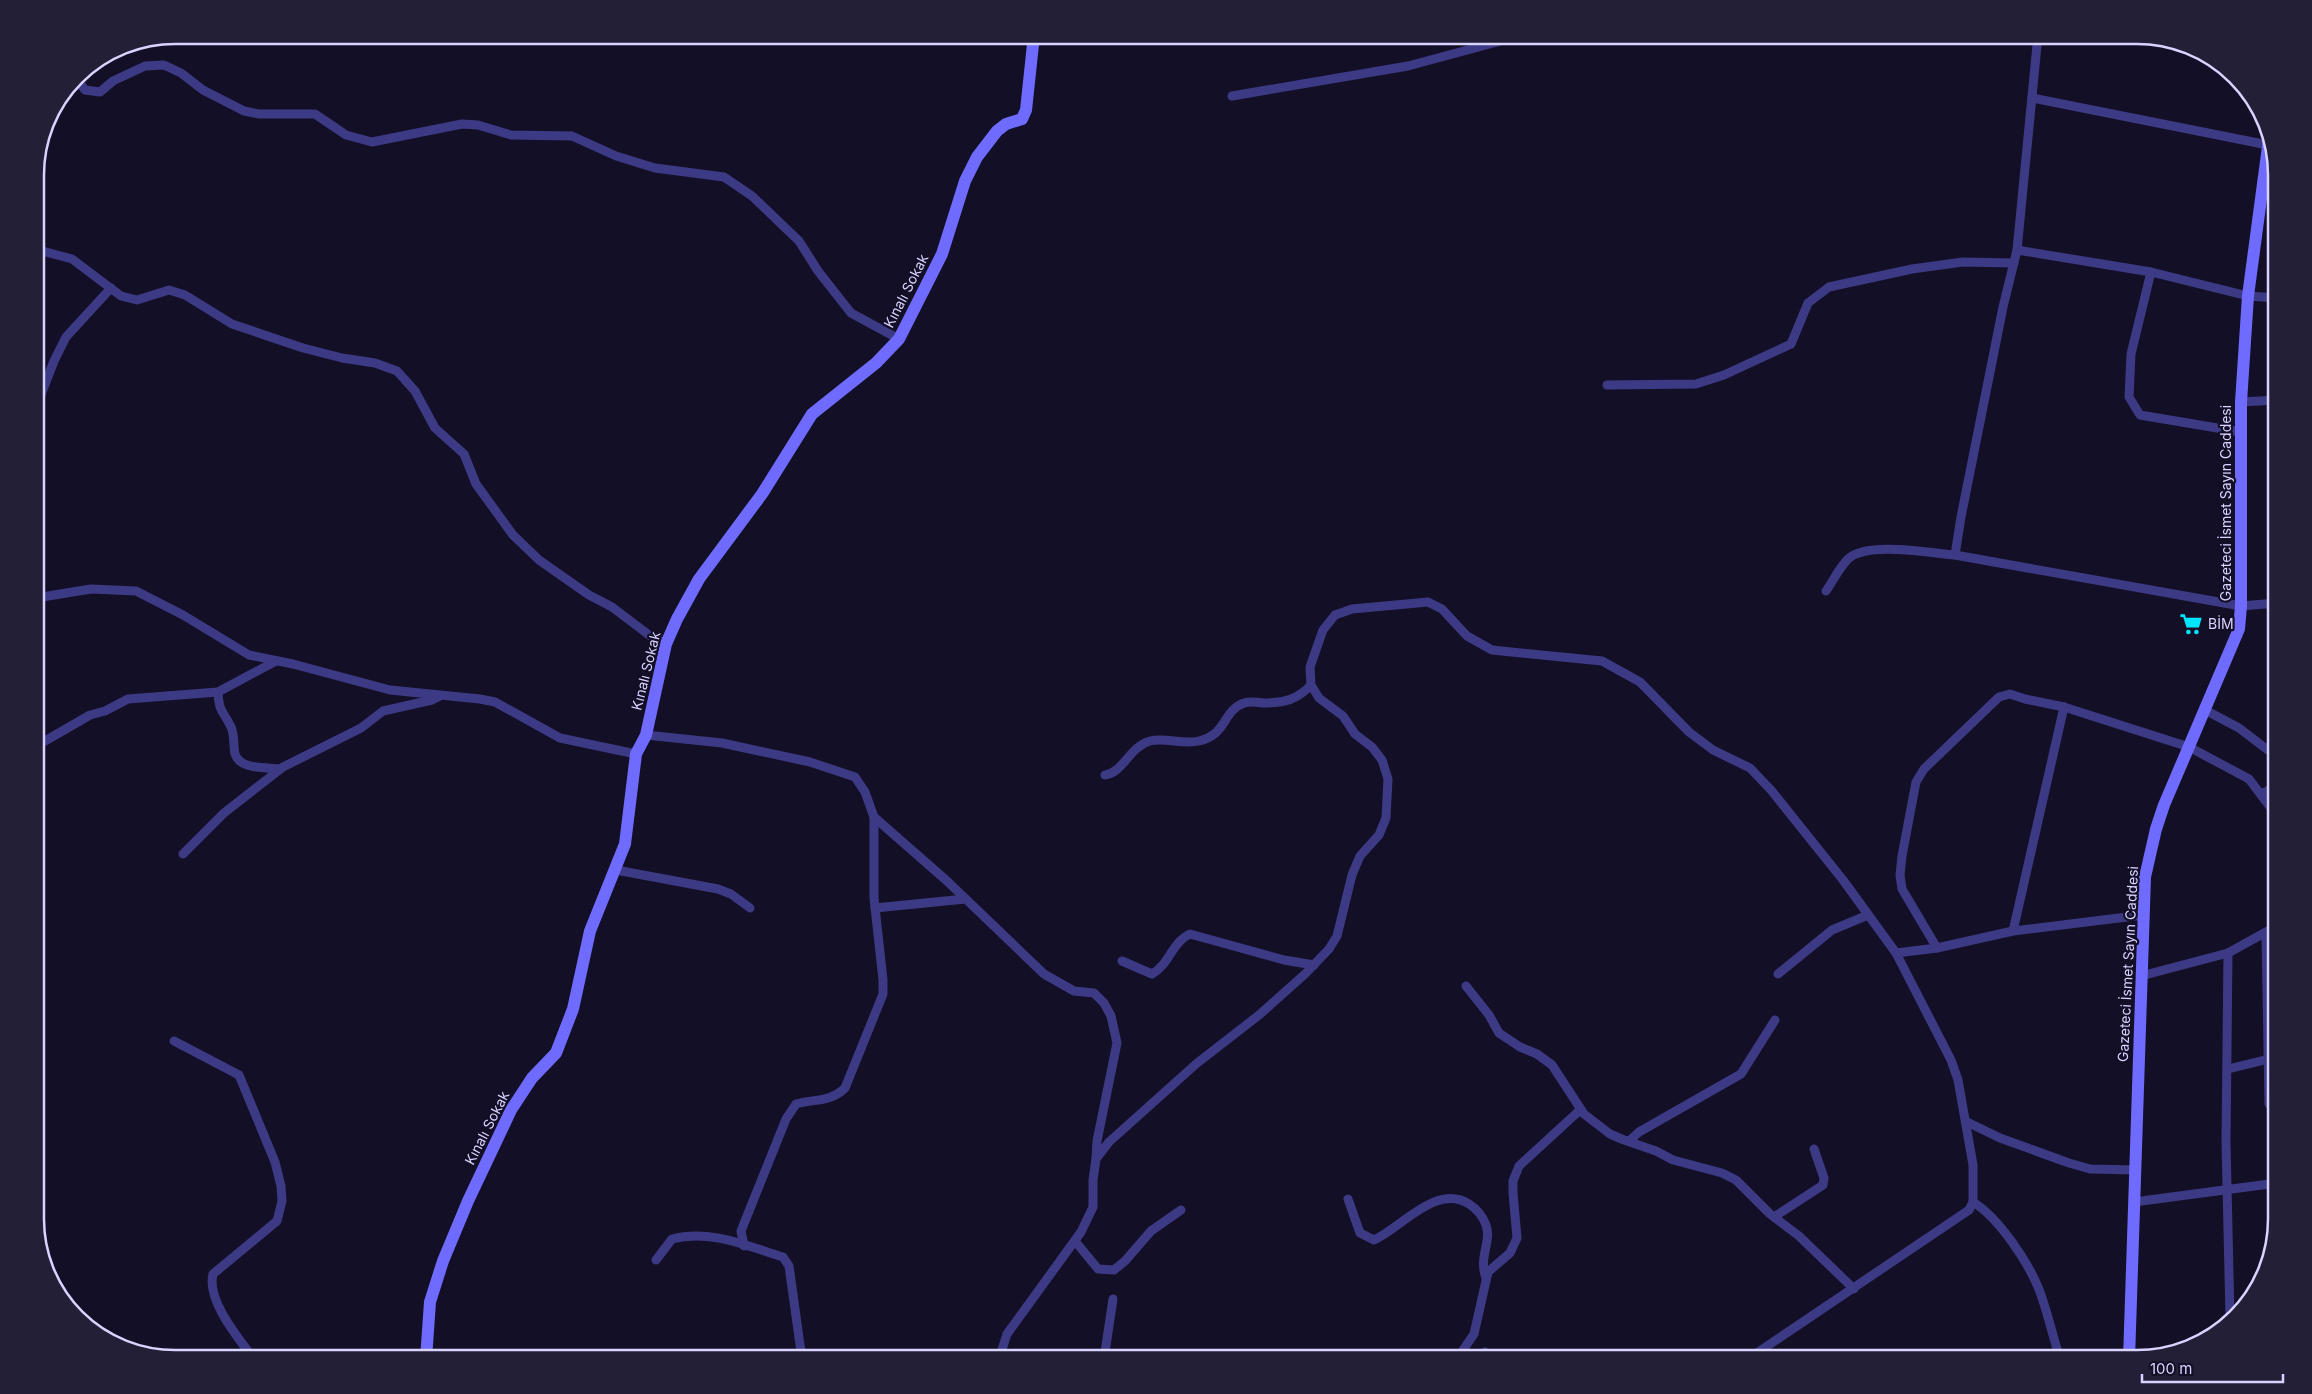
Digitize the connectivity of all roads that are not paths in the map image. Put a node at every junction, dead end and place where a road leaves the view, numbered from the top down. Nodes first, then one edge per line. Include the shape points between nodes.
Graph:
1 (1033, 44) edge
2 (1490, 44) edge
3 (2037, 44) edge
4 (80, 84) edge
5 (1232, 96) dead end
6 (2032, 98) junction
7 (2264, 141) edge
8 (2267, 153) edge
9 (2017, 250) junction
10 (44, 251) edge
11 (2014, 263) junction
12 (2151, 272) junction
13 (111, 288) junction
14 (2248, 296) junction
15 (2268, 297) edge
16 (899, 339) junction
17 (1607, 385) dead end
18 (44, 387) edge
19 (2268, 400) edge
20 (2241, 402) junction
21 (2241, 432) junction
22 (1955, 555) junction
23 (1826, 591) dead end
24 (44, 597) edge
25 (2268, 604) edge
26 (2241, 606) junction
27 (666, 644) junction
28 (276, 661) junction
29 (1311, 685) junction
30 (218, 692) junction
31 (440, 696) junction
32 (2064, 707) junction
33 (2205, 710) junction
34 (646, 735) junction
35 (45, 741) dead end
36 (2189, 748) junction
37 (2268, 750) edge
38 (636, 754) junction
39 (280, 769) junction
40 (1105, 775) dead end
41 (2268, 790) edge
42 (2261, 794) junction
43 (2268, 804) edge
44 (874, 817) junction
45 (183, 854) dead end
46 (616, 870) junction
47 (965, 899) junction
48 (750, 908) dead end
49 (875, 908) junction
50 (1868, 915) junction
51 (2143, 915) junction
52 (2013, 931) junction
53 (2266, 934) joint
54 (1937, 948) junction
55 (1896, 953) junction
56 (2228, 953) junction
57 (1122, 960) dead end
58 (1314, 965) junction
59 (2268, 969) edge
60 (1778, 974) dead end
61 (2141, 976) junction
62 (1466, 986) dead end
63 (1775, 1020) dead end
64 (174, 1041) dead end
65 (2268, 1059) edge
66 (2228, 1069) junction
67 (1580, 1110) junction
68 (1967, 1122) junction
69 (1630, 1141) junction
70 (1814, 1149) dead end
71 (1096, 1158) junction
72 (2135, 1170) junction
73 (2268, 1184) edge
74 (2226, 1188) junction
75 (1348, 1200) dead end
76 (1972, 1202) junction
77 (2134, 1202) junction
78 (1181, 1210) dead end
79 (1774, 1218) junction
80 (1075, 1240) junction
81 (744, 1246) junction
82 (656, 1260) dead end
83 (1486, 1278) junction
84 (1854, 1289) junction
85 (1112, 1300) dead end
86 (2230, 1312) edge
87 (248, 1350) edge
88 (427, 1350) edge
89 (801, 1350) edge
90 (1002, 1350) edge
91 (1105, 1350) edge
92 (1463, 1350) edge
93 (1762, 1350) edge
94 (2057, 1350) edge
95 (2129, 1350) edge

1 - 16 street, Kınalı Sokak via 1026,110 1022,118 997,131 977,157 965,182 942,254
2 - 5 street via 1408,66
3 - 6 street
4 - 16 street via 85,90 100,92 113,81 145,66 164,65 244,111 315,114 346,135 372,142 462,124 478,125 511,134 572,136 616,156 655,168 724,177 752,196 800,240 818,271 851,313
6 - 7 street
6 - 9 street
8 - 14 street, Gazeteci İsmet Sayın Caddesi
9 - 11 street
9 - 12 street
10 - 13 street via 72,259
11 - 17 street via 1963,262 1829,287 1808,303 1792,344 1756,362 1696,384
11 - 22 street
12 - 14 street
12 - 21 street via 2131,354 2128,397 2140,415
13 - 18 street via 66,337
13 - 27 street via 121,296 138,300 169,290 232,324 303,348 375,363 397,372 415,391 435,428 464,454 476,484 513,535 539,560
14 - 15 street
14 - 20 street, Gazeteci İsmet Sayın Caddesi
16 - 27 street, Kınalı Sokak via 876,363 812,414 762,494 699,579
19 - 20 street
20 - 21 street, Gazeteci İsmet Sayın Caddesi
21 - 26 street, Gazeteci İsmet Sayın Caddesi
22 - 23 street via 1886,550 1857,553 1845,563
22 - 26 street
24 - 28 street via 98,588 136,591 183,615 249,656
25 - 26 street
26 - 33 street, Gazeteci İsmet Sayın Caddesi via 2239,629
27 - 34 street, Kınalı Sokak
28 - 30 street
28 - 31 street via 390,690
29 - 40 street via 1292,700 1244,703 1230,712 1216,735 1209,738 1197,742 1150,741 1139,745 1115,770
29 - 50 street via 1310,667 1323,630 1334,616 1352,609 1399,603 1428,602 1442,609 1467,636 1492,650 1602,661 1640,682 1689,732 1713,750 1750,768 1771,790
29 - 58 street via 1319,698 1343,716 1355,734 1372,747 1382,760 1388,779 1386,818 1380,835 1360,856 1337,936
30 - 35 street via 128,699 90,715
30 - 39 street via 218,707 231,726 239,761 245,765
31 - 38 street via 495,702 560,738
31 - 39 street via 383,712 361,728
32 - 36 street
32 - 52 street
32 - 54 street via 2010,694 1999,697 1924,769 1916,782 1902,856 1902,888
33 - 36 street, Gazeteci İsmet Sayın Caddesi
33 - 37 street via 2239,728
34 - 38 street, Kınalı Sokak
34 - 44 street via 722,743 810,762 854,777 865,792
36 - 42 street via 2249,779
36 - 51 street, Gazeteci İsmet Sayın Caddesi via 2156,829 2144,877
38 - 46 street, Kınalı Sokak via 625,844
39 - 45 street via 224,813
41 - 42 street
42 - 43 street
44 - 47 street
44 - 49 street
46 - 48 street via 718,889
46 - 88 street, Kınalı Sokak via 590,931 577,996 560,1044 518,1097 450,1244 430,1302
47 - 49 street
47 - 71 street via 1044,974 1074,992 1094,993 1111,1016 1117,1043
49 - 81 street via 883,980 880,1002 845,1088 829,1098 796,1104 786,1119 742,1231
50 - 55 street
50 - 60 street via 1832,930
51 - 52 street
51 - 61 street, Gazeteci İsmet Sayın Caddesi
52 - 54 street
53 - 56 street
53 - 59 street
54 - 55 street
55 - 68 street via 1951,1060
56 - 61 street
56 - 66 street
57 - 58 street via 1152,974 1182,938 1190,934
58 - 71 street via 1260,1014 1196,1064 1109,1142
61 - 72 street, Gazeteci İsmet Sayın Caddesi
62 - 67 street via 1499,1033 1552,1065
63 - 69 street via 1742,1074 1639,1132
64 - 87 street via 239,1075 275,1162 281,1186 282,1202 276,1221 214,1274 211,1282 228,1322
65 - 66 street
66 - 74 street
67 - 69 street via 1610,1134
67 - 83 street via 1519,1166 1513,1181 1517,1238 1510,1253 1488,1272
68 - 72 street via 2000,1138 2069,1163 2090,1169
68 - 76 street via 1973,1165
69 - 79 street via 1673,1160 1736,1180
70 - 79 street via 1824,1178 1823,1185
71 - 80 street via 1092,1180 1093,1207
72 - 77 street, Gazeteci İsmet Sayın Caddesi
73 - 74 street
74 - 77 street
74 - 86 street
75 - 83 street via 1360,1233 1374,1240 1441,1199 1463,1200 1480,1214 1487,1226 1482,1267
76 - 84 street via 1969,1210
76 - 94 street via 1984,1209 2016,1248 2036,1283
77 - 95 street, Gazeteci İsmet Sayın Caddesi
78 - 80 street via 1151,1231 1114,1270 1098,1269
79 - 84 street
80 - 90 street via 1007,1334
81 - 82 street via 707,1235 681,1236 672,1239
81 - 89 street via 783,1257 789,1266
83 - 92 street via 1474,1334
84 - 93 street
85 - 91 street

